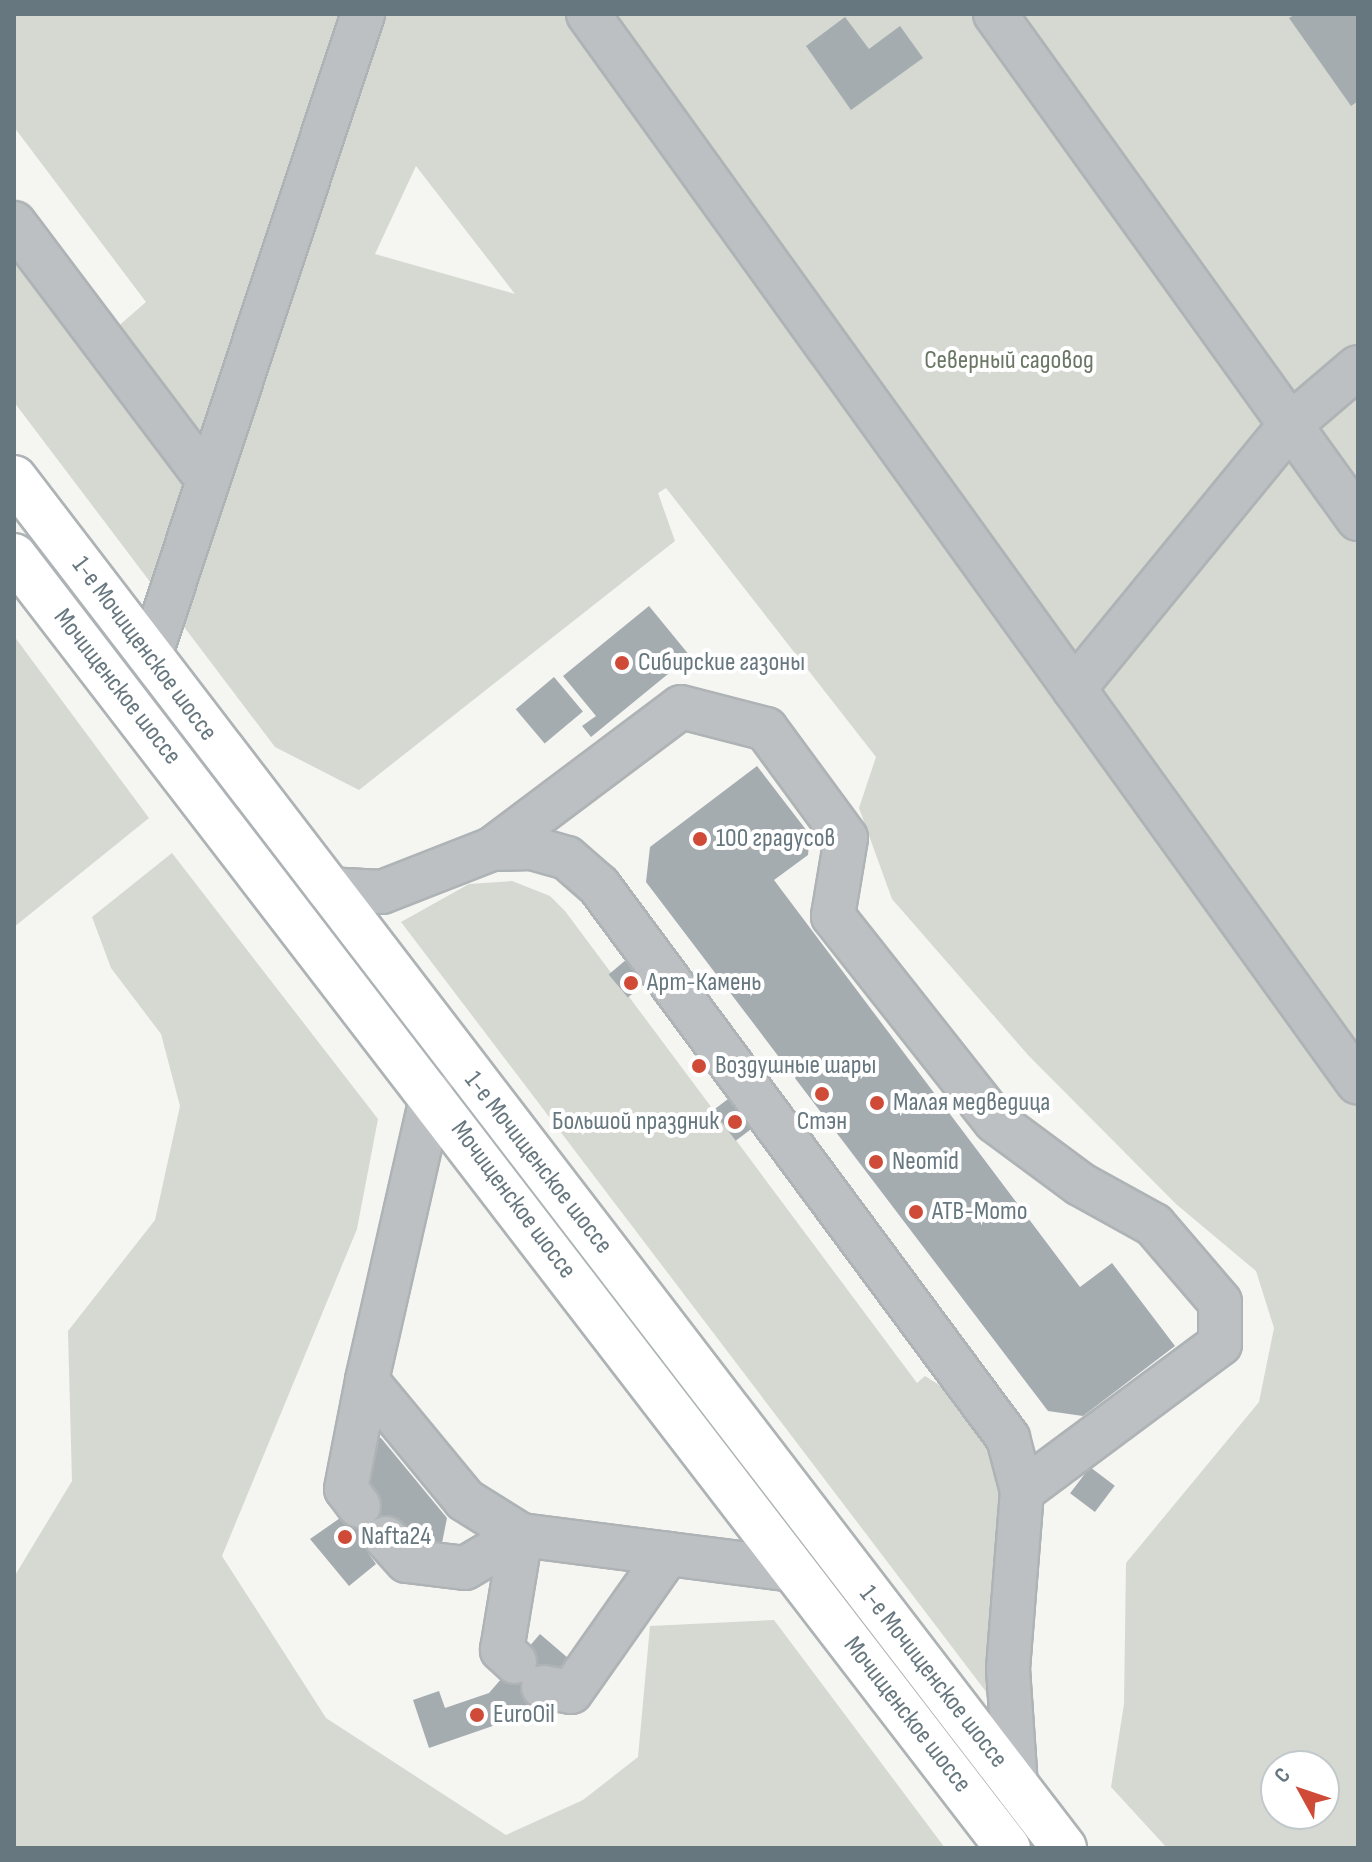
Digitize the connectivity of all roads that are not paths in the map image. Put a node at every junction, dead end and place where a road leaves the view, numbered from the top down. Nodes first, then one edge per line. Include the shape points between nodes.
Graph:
1 (588, 14) edge
2 (995, 14) edge
3 (356, 19) edge
4 (14, 223) edge
5 (1358, 367) edge
6 (1290, 425) junction
7 (14, 478) edge
8 (208, 480) junction
9 (1358, 519) edge
10 (14, 556) edge
11 (150, 656) junction
12 (1074, 689) junction
13 (492, 849) junction
14 (327, 889) junction
15 (1358, 1083) edge
16 (432, 1094) junction
17 (367, 1381) junction
18 (1022, 1491) junction
19 (359, 1506) dead end
20 (521, 1535) junction
21 (386, 1538) dead end
22 (668, 1554) junction
23 (795, 1570) junction
24 (1016, 1785) junction
25 (1008, 1848) edge
26 (1064, 1848) edge

1 - 12 street
2 - 6 street
3 - 8 street
4 - 8 street
5 - 6 street
6 - 9 street
6 - 12 street
7 - 11 main road, 1-е Мочищенское шоссе
8 - 11 street
10 - 16 main road, Мочищенское шоссе
11 - 14 main road, 1-е Мочищенское шоссе
12 - 15 street
13 - 14 street via 382,892
13 - 18 street via 532,848 567,858 599,886 952,1354 1008,1438
13 - 18 street via 681,707 766,729 846,838 833,916 995,1121 1080,1184 1154,1225 1220,1302 1220,1344
14 - 24 main road, 1-е Мочищенское шоссе
16 - 17 street
16 - 23 main road, Мочищенское шоссе
17 - 19 street via 346,1489
17 - 20 street via 465,1500
18 - 24 street via 1008,1669
20 - 21 street via 465,1568 407,1561
20 - 22 street
20 - 22 street via 502,1650 529,1675 571,1692
22 - 23 street
23 - 25 main road, Мочищенское шоссе
24 - 26 main road, 1-е Мочищенское шоссе

